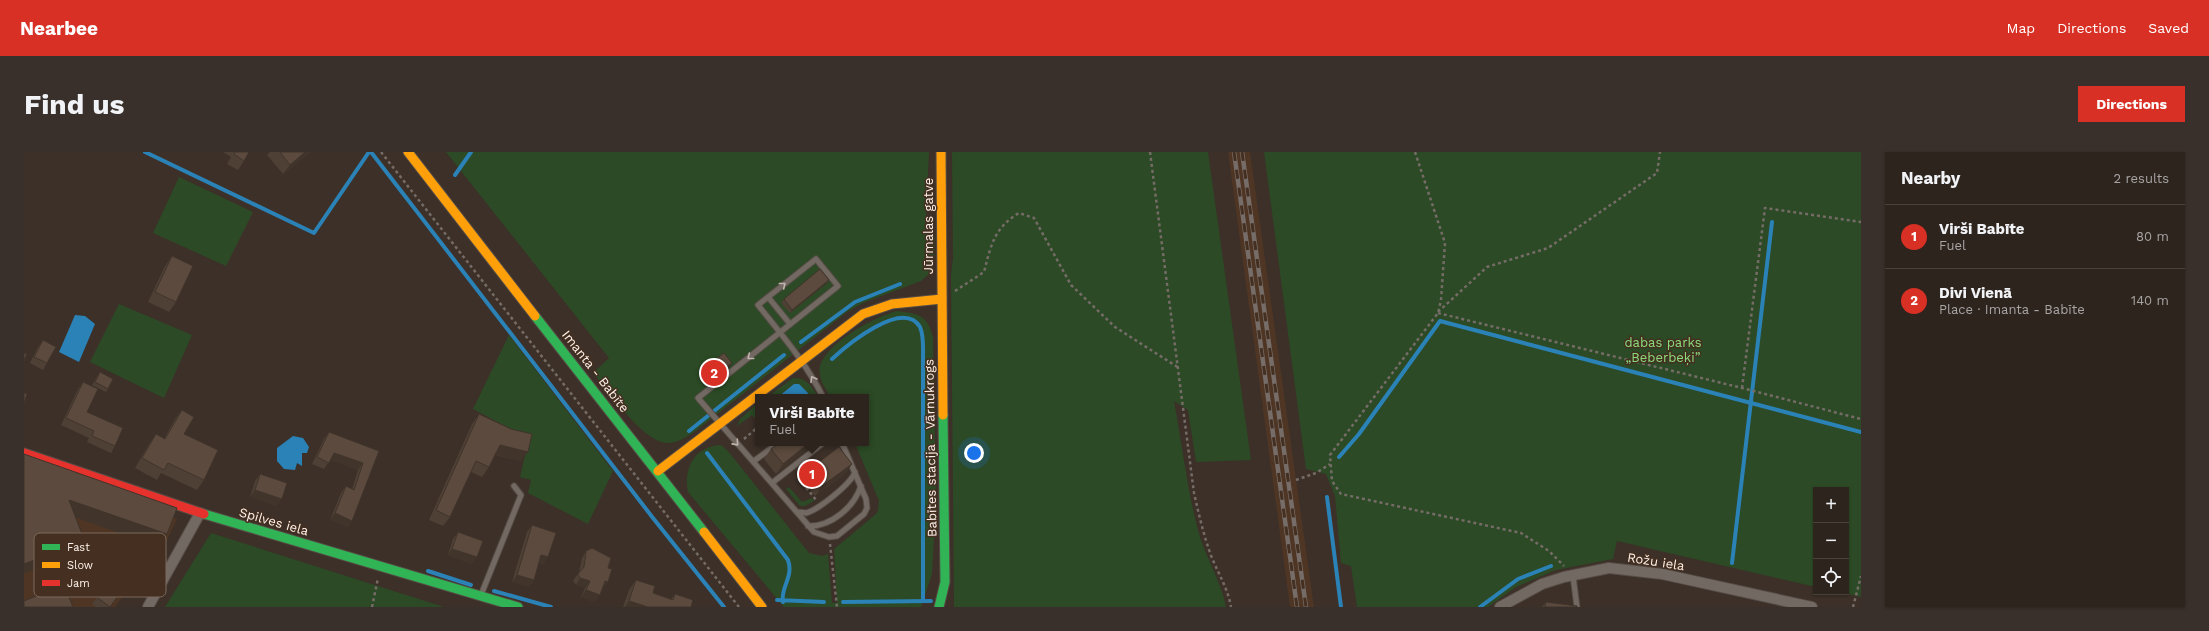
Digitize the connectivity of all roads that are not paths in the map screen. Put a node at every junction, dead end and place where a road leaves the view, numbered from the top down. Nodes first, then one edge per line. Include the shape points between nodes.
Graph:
1 (408, 152) edge
2 (941, 152) edge
3 (768, 297) junction
4 (942, 299) junction
5 (790, 324) junction
6 (780, 332) junction
7 (803, 361) junction
8 (760, 394) edge
9 (821, 394) edge
10 (755, 397) edge
11 (720, 424) junction
12 (774, 446) edge
13 (819, 446) edge
14 (843, 446) edge
15 (24, 453) edge
16 (754, 461) junction
17 (658, 472) junction
18 (855, 472) junction
19 (772, 483) junction
20 (514, 486) dead end
21 (861, 486) junction
22 (797, 512) junction
23 (200, 513) junction
24 (808, 526) junction
25 (166, 574) edge
26 (1574, 576) junction
27 (481, 596) junction
28 (942, 596) junction
29 (154, 597) edge
30 (148, 607) edge
31 (518, 607) edge
32 (762, 607) edge
33 (935, 607) edge
34 (939, 607) edge
35 (942, 607) edge
36 (1500, 607) edge
37 (1577, 607) edge
38 (1812, 607) edge

1 - 17 main road, Imanta - Babīte
2 - 4 main road, Jūrmalas gatve
3 - 5 lane
3 -> 5 lane via 816,259 838,286
3 - 6 lane via 758,305
4 - 7 main road via 909,300 879,306 848,325
4 - 28 main road, Babītes stacija - Vārnukrogs via 945,582
5 - 6 lane
6 - 7 lane
6 -> 11 lane via 698,398
7 - 8 main road
9 -> 7 lane
10 - 11 main road
11 -> 16 lane
11 - 17 main road
12 - 16 lane
13 - 19 lane
14 - 18 lane
15 - 23 main road, Spilves iela
16 - 19 lane
17 - 32 main road, Imanta - Babīte
18 - 21 lane
18 - 22 lane via 849,483 814,509 806,513
19 - 22 lane
20 - 27 lane via 521,495
21 - 24 lane via 853,503 834,518 817,526
21 - 24 lane via 867,508 864,514 837,536 829,537 814,532
22 - 24 lane
23 - 25 street
23 - 27 main road, Spilves iela
26 - 36 street, Rožu iela via 1542,584
26 - 37 lane
26 - 38 street, Rožu iela via 1610,568 1641,570
27 - 31 main road, Spilves iela
28 - 33 main road, Babītes stacija - Vārnukrogs
28 - 34 main road, Babītes stacija - Vārnukrogs
28 - 35 main road
29 - 30 street

